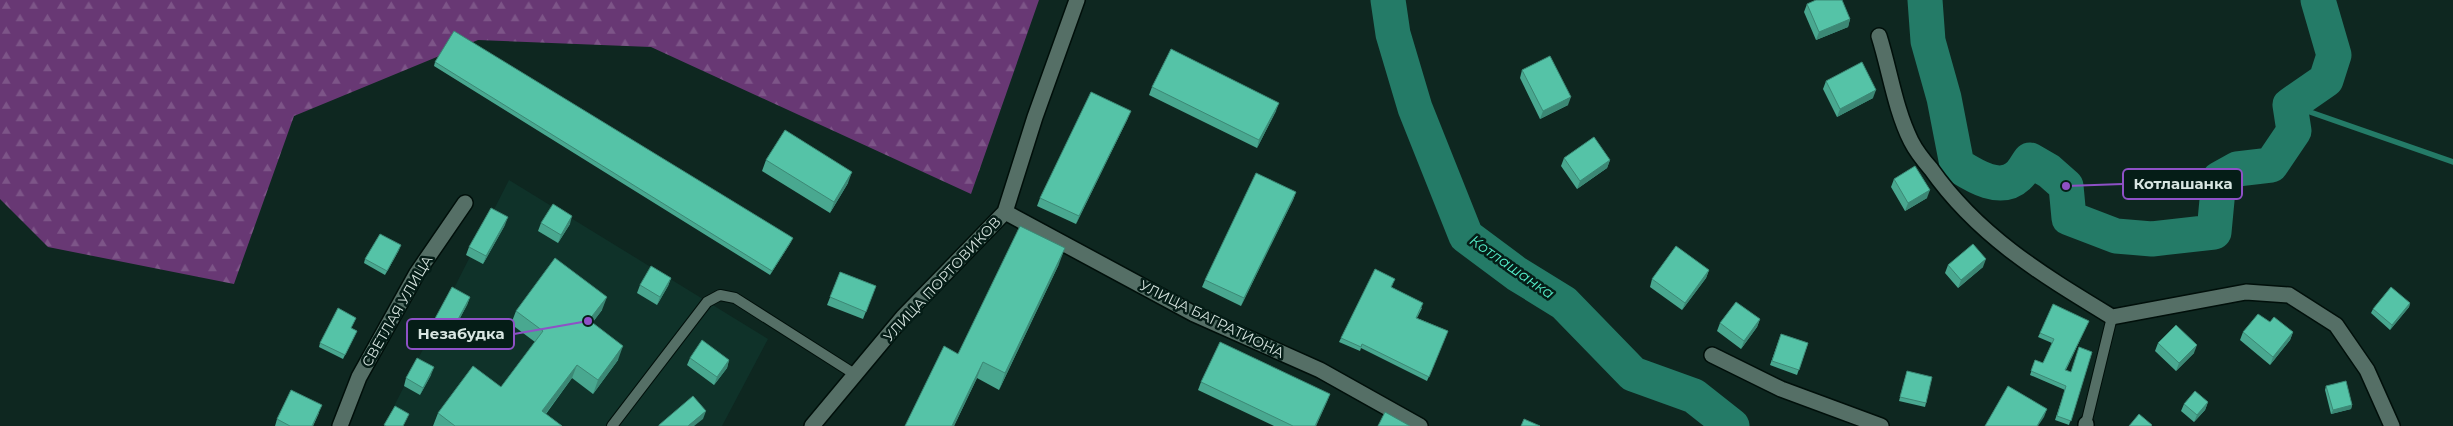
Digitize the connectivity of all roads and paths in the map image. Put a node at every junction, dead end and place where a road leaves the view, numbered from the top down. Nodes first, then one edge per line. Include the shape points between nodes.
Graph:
1 (1077, 0) edge
2 (1879, 36) dead end
3 (465, 203) dead end
4 (1005, 212) junction
5 (2112, 317) junction
6 (1712, 355) dead end
7 (856, 375) junction
8 (2086, 425) edge
9 (340, 426) edge
10 (612, 426) edge
11 (812, 426) edge
12 (1420, 426) edge
13 (1881, 426) edge
14 (2392, 426) edge

1 - 4 street, УЛИЦА ПОРТОВИКОВ
2 - 5 street via 1912,143 1949,195 1990,235 2037,272
3 - 9 street, СВЕТЛАЯ УЛИЦА via 417,272 359,377
4 - 7 street, УЛИЦА ПОРТОВИКОВ via 903,317
4 - 12 street, УЛИЦА БАГРАТИОНА via 1194,314 1320,370
5 - 8 lane
5 - 14 street via 2246,292 2289,295 2336,325 2367,370
6 - 13 street via 1781,389
7 - 10 lane via 735,298 720,294 707,302
7 - 11 street, УЛИЦА ПОРТОВИКОВ

